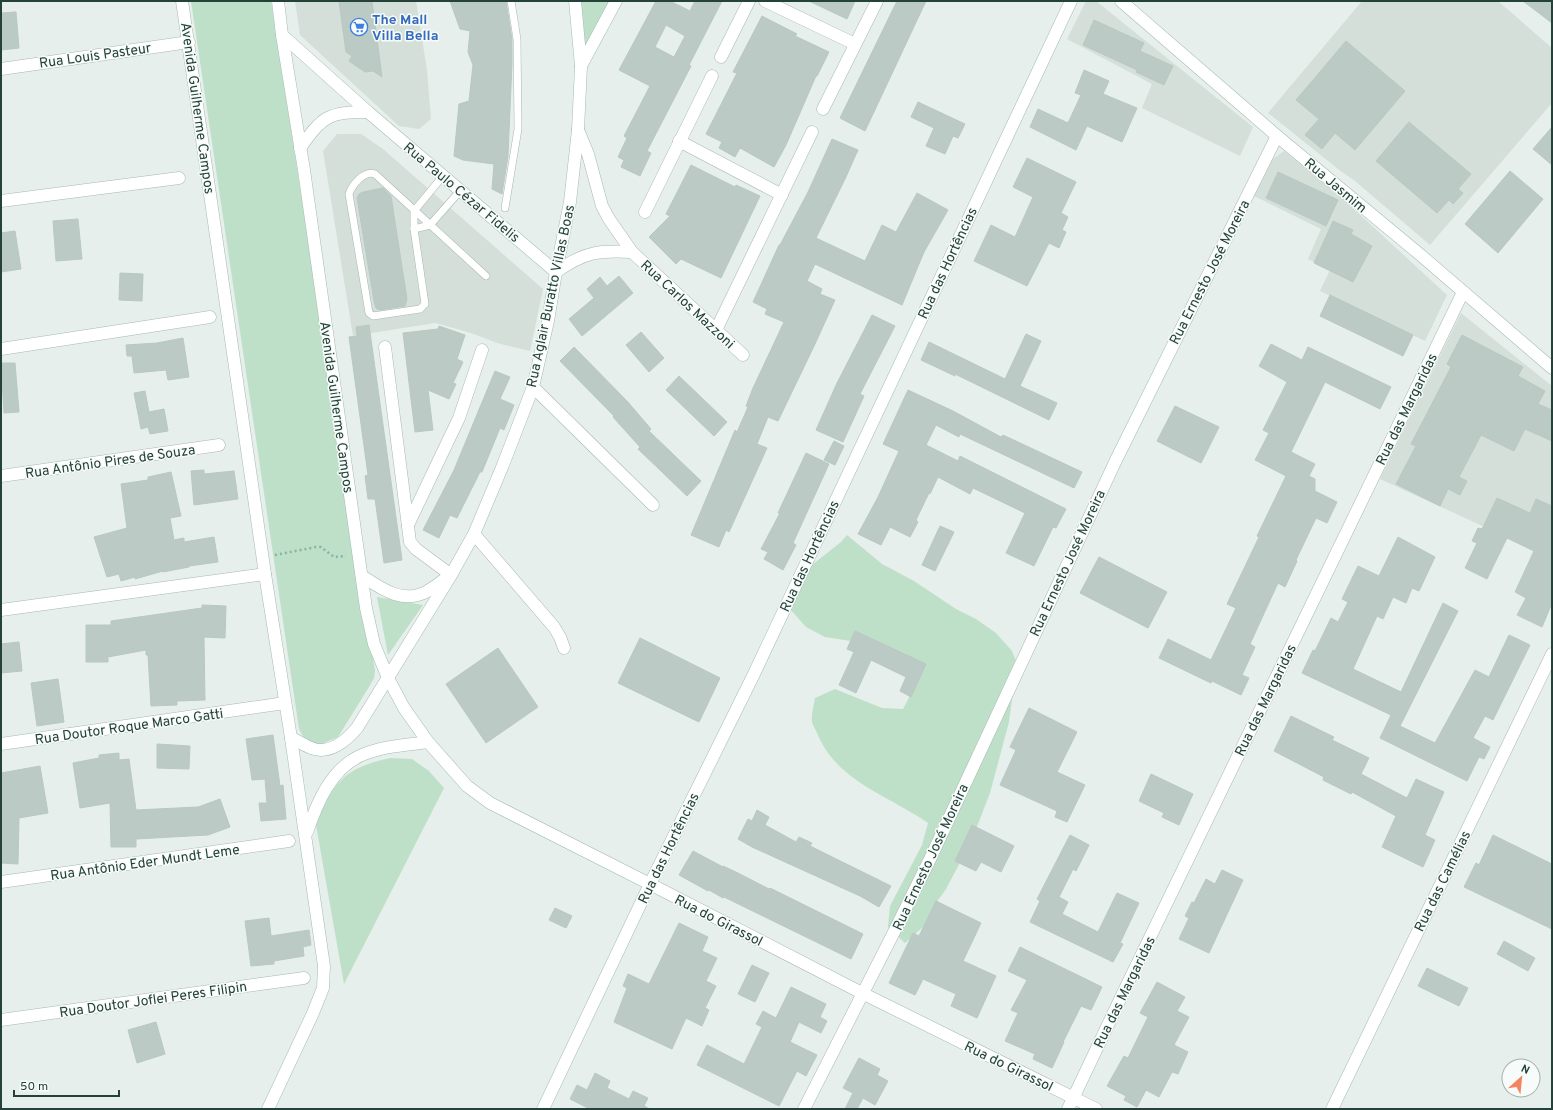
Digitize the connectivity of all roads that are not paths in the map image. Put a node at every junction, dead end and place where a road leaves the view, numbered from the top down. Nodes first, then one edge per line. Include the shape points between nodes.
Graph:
1 (182, 1) edge
2 (278, 1) edge
3 (511, 1) edge
4 (575, 1) edge
5 (616, 1) edge
6 (749, 1) edge
7 (765, 1) edge
8 (877, 1) edge
9 (1071, 1) edge
10 (1121, 1) edge
11 (282, 35) junction
12 (189, 42) junction
13 (855, 44) junction
14 (721, 57) dead end
15 (581, 66) junction
16 (1, 69) edge
17 (712, 76) dead end
18 (823, 109) dead end
19 (368, 112) junction
20 (578, 130) junction
21 (812, 132) dead end
22 (1277, 136) junction
23 (679, 141) junction
24 (300, 148) junction
25 (443, 176) junction
26 (179, 178) dead end
27 (460, 191) junction
28 (782, 195) junction
29 (1, 201) edge
30 (505, 208) dead end
31 (414, 211) junction
32 (645, 212) dead end
33 (430, 225) junction
34 (414, 229) junction
35 (632, 252) junction
36 (556, 272) junction
37 (486, 276) dead end
38 (1463, 292) junction
39 (210, 317) dead end
40 (716, 330) junction
41 (385, 346) dead end
42 (1, 349) edge
43 (482, 350) dead end
44 (743, 355) dead end
45 (1552, 368) edge
46 (533, 387) junction
47 (219, 445) dead end
48 (1, 476) edge
49 (653, 505) dead end
50 (408, 525) junction
51 (474, 534) junction
52 (265, 574) junction
53 (451, 575) junction
54 (362, 576) junction
55 (1, 610) edge
56 (564, 648) dead end
57 (1552, 654) edge
58 (388, 678) junction
59 (285, 703) junction
60 (291, 738) junction
61 (428, 742) junction
62 (1, 744) edge
63 (305, 836) junction
64 (289, 841) dead end
65 (1, 882) edge
66 (650, 884) junction
67 (304, 978) dead end
68 (862, 993) junction
69 (2, 1016) edge
70 (1071, 1104) edge
71 (268, 1109) edge
72 (543, 1109) edge
73 (804, 1109) edge
74 (1096, 1109) edge
75 (1332, 1109) edge

1 - 12 street, Avenida Guilherme Campos
2 - 11 street, Avenida Guilherme Campos
3 - 30 lane via 518,39 518,129
4 - 15 street, Rua Aglair Buratto Villas Boas
5 - 15 street
6 - 14 street
7 - 13 street
8 - 13 street
9 - 66 street, Rua das Hortências via 752,676
10 - 22 street, Rua Jasmim
11 - 19 street, Rua Paulo Cézar Fidelis
11 - 24 street, Avenida Guilherme Campos
12 - 16 street, Rua Louis Pasteur
12 - 52 street, Avenida Guilherme Campos
13 - 18 street
15 - 20 street, Rua Aglair Buratto Villas Boas
17 - 23 street
19 - 24 street via 344,112 327,117
19 - 25 street, Rua Paulo Cézar Fidelis
20 - 35 street, Rua Carlos Mazzoni via 588,154 602,206
20 - 36 street, Rua Aglair Buratto Villas Boas via 570,202
21 - 28 street
22 - 38 street, Rua Jasmim
22 - 68 street, Rua Ernesto José Moreira via 1116,460 931,857
23 - 28 street
23 - 32 street
24 - 54 street, Avenida Guilherme Campos
25 - 27 street, Rua Paulo Cézar Fidelis
25 - 31 lane
26 - 29 street
27 - 33 lane
27 - 36 street, Rua Paulo Cézar Fidelis
28 - 40 street
31 - 33 lane
31 - 34 lane
31 - 34 lane via 375,174 369,172 348,194 371,315 420,309 425,304
33 - 34 lane
33 - 37 lane
35 - 36 street, Rua Carlos Mazzoni via 609,250 590,254 573,260
35 - 40 street, Rua Carlos Mazzoni
36 - 46 street, Rua Aglair Buratto Villas Boas
38 - 45 street, Rua Jasmim
38 - 70 street, Rua das Margaridas
39 - 42 street
40 - 44 street, Rua Carlos Mazzoni
41 - 50 street
43 - 50 street via 459,418
46 - 49 street
46 - 51 street, Rua Aglair Buratto Villas Boas
47 - 48 street, Rua Antônio Pires de Souza
50 - 53 street via 410,542 416,549
51 - 53 street, Rua Aglair Buratto Villas Boas
51 - 56 street via 554,627
52 - 55 street
52 - 59 street, Avenida Guilherme Campos
53 - 54 street via 426,592 412,597 385,591
53 - 58 street, Rua Aglair Buratto Villas Boas
54 - 58 street, Avenida Guilherme Campos via 374,644
57 - 75 street, Rua das Camélias
58 - 60 street via 357,728 347,739 325,749 312,749
58 - 61 street, Rua do Girassol via 404,708
59 - 60 street, Avenida Guilherme Campos
59 - 62 street, Rua Doutor Roque Marco Gatti
60 - 63 street, Avenida Guilherme Campos
61 - 63 street, Avenida Guilherme Campos via 384,748 350,761 327,788 316,807
61 - 66 street, Rua do Girassol via 467,786 490,803
63 - 71 street, Avenida Guilherme Campos via 324,966 323,988 314,1013
64 - 65 street, Rua Antônio Eder Mundt Leme
66 - 68 street, Rua do Girassol
66 - 72 street, Rua das Hortências
67 - 69 street, Rua Doutor Joflei Peres Filipin
68 - 70 street, Rua do Girassol
68 - 73 street, Rua Ernesto José Moreira
70 - 74 street, Rua do Girassol

